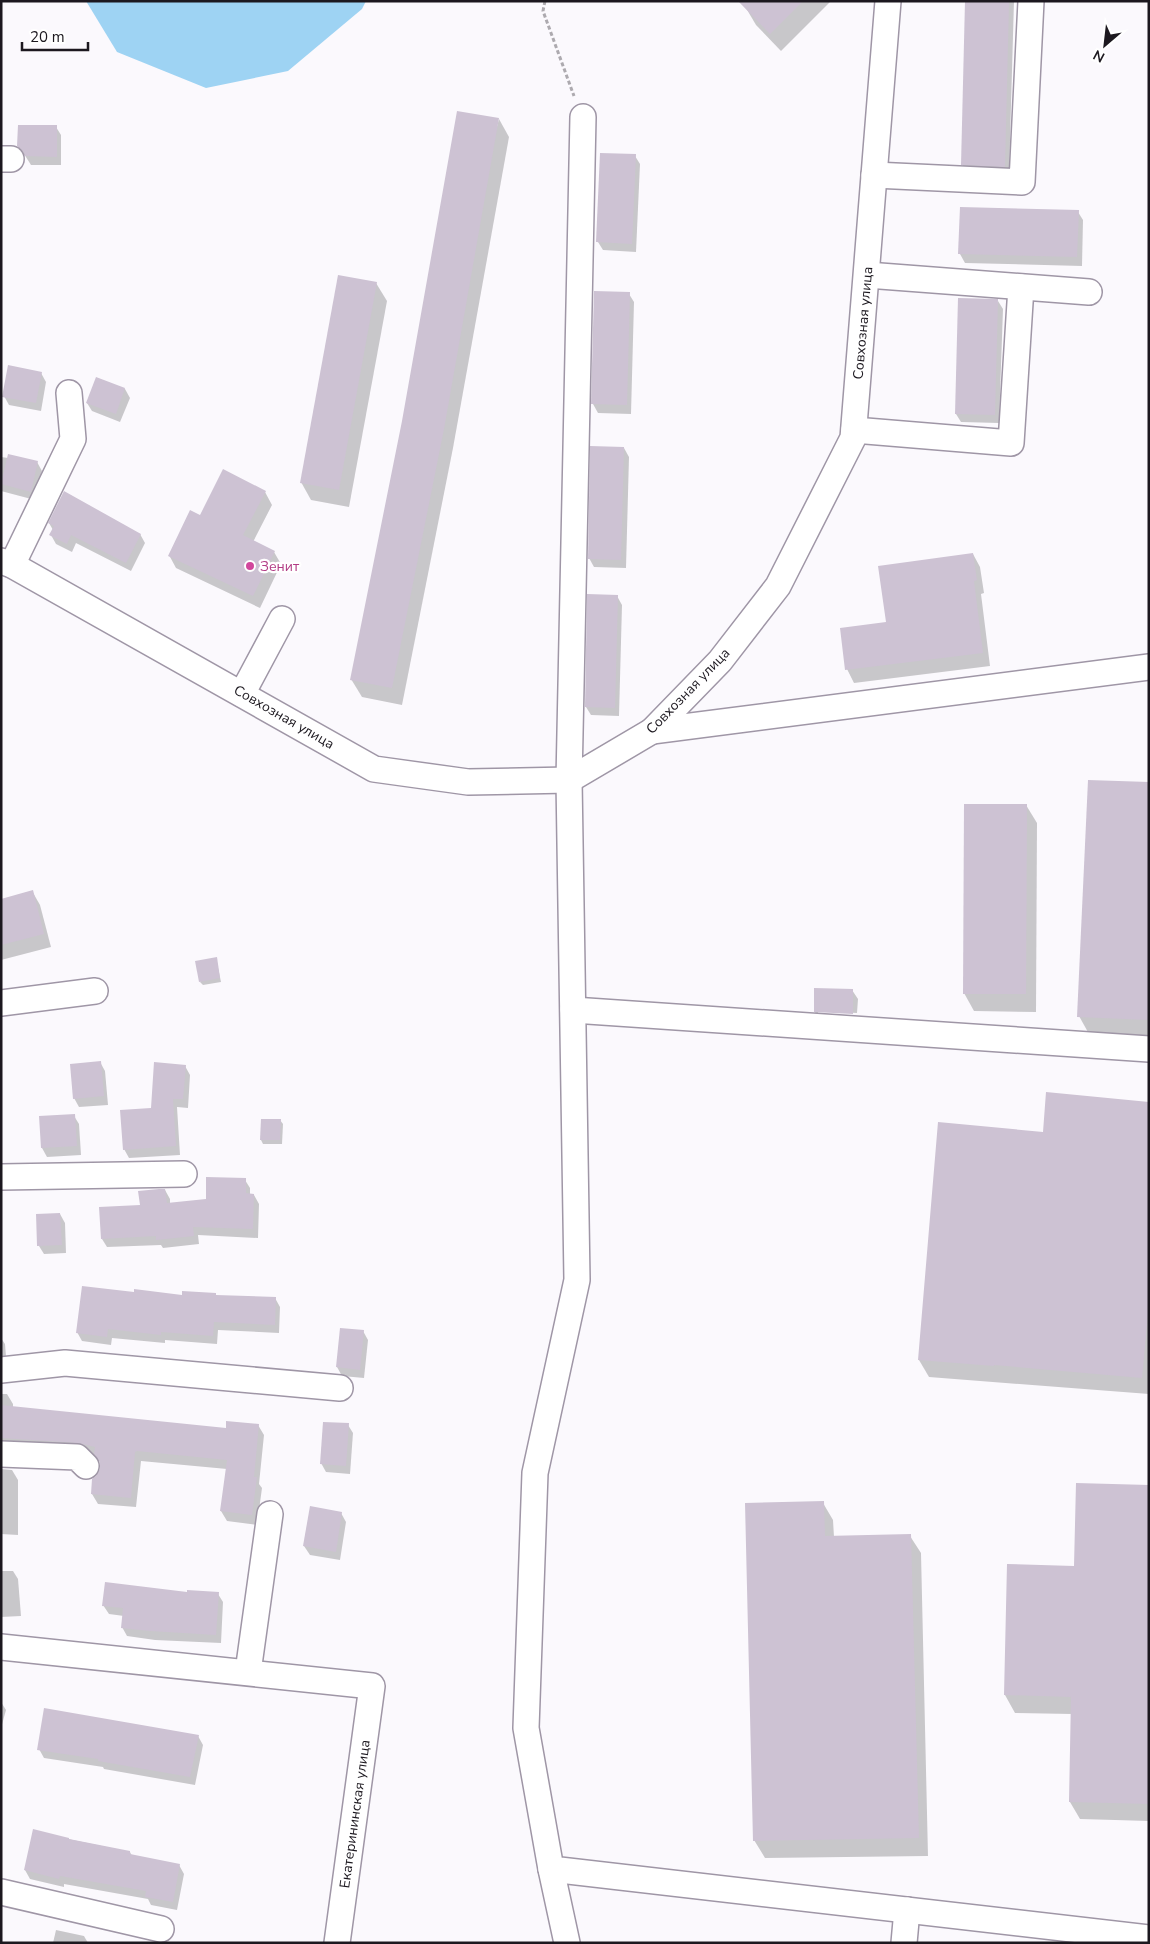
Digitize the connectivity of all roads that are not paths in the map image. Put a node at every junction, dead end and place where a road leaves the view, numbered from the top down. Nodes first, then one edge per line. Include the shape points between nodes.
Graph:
1 (888, 1) edge
2 (1031, 1) edge
3 (582, 118) road end
4 (874, 175) junction
5 (867, 275) junction
6 (1021, 287) junction
7 (1089, 292) dead end
8 (69, 393) dead end
9 (854, 430) junction
10 (6, 563) edge
11 (282, 619) dead end
12 (1149, 667) edge
13 (242, 694) junction
14 (652, 731) junction
15 (569, 780) junction
16 (95, 991) dead end
17 (1, 1003) edge
18 (573, 1010) junction
19 (1149, 1049) edge
20 (184, 1174) dead end
21 (1, 1177) edge
22 (1, 1370) edge
23 (340, 1388) dead end
24 (1, 1454) edge
25 (86, 1466) dead end
26 (270, 1514) dead end
27 (1, 1648) edge
28 (248, 1672) junction
29 (551, 1869) junction
30 (1, 1892) edge
31 (907, 1910) junction
32 (160, 1929) dead end
33 (1109, 1938) edge
34 (1149, 1938) edge
35 (337, 1943) edge
36 (568, 1943) edge
37 (904, 1943) edge

1 - 4 street, Совхозная улица
2 - 4 street via 1022,182
3 - 15 street
4 - 5 street, Совхозная улица
5 - 6 street
5 - 9 street, Совхозная улица
6 - 7 street
6 - 9 street via 1011,443
8 - 10 street via 73,438
9 - 14 street, Совхозная улица via 854,438 778,586 720,661
10 - 13 street, Совхозная улица
11 - 13 street
12 - 14 street
13 - 15 street, Совхозная улица via 374,769 468,782
14 - 15 street, Совхозная улица
15 - 18 street
16 - 17 street
18 - 19 street
18 - 29 street via 576,1280 536,1473 526,1728
20 - 21 street
22 - 23 street via 65,1363
24 - 25 street via 77,1457
26 - 28 street
27 - 28 street
28 - 35 street, Екатерининская улица via 372,1686
29 - 31 street
29 - 36 street
30 - 32 street
31 - 33 street
31 - 37 street
33 - 34 street

